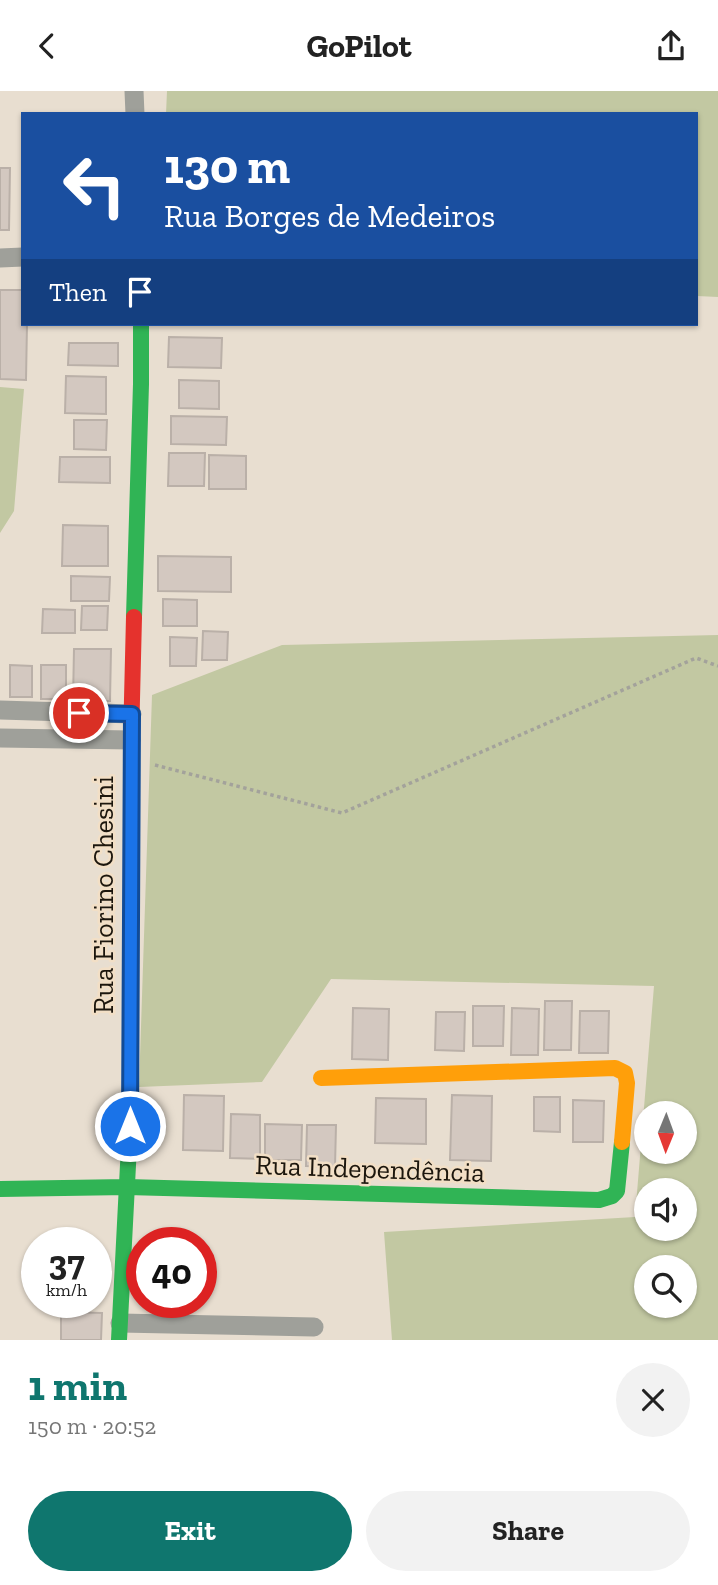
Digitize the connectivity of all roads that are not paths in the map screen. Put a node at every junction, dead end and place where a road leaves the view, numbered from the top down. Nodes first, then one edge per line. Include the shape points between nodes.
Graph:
1 (134, 91) edge
2 (135, 112) edge
3 (21, 257) edge
4 (0, 258) edge
5 (141, 326) edge
6 (0, 711) edge
7 (132, 714) junction
8 (0, 738) edge
9 (131, 750) junction
10 (321, 1078) dead end
11 (127, 1188) junction
12 (0, 1189) edge
13 (314, 1327) dead end
14 (120, 1331) edge

1 - 2 street
3 - 4 street
5 - 7 street, Rua Fiorino Chesini
6 - 7 street
7 - 9 street, Rua Fiorino Chesini
8 - 9 street
9 - 11 street, Rua Fiorino Chesini
10 - 11 street, Rua Independência via 615,1068 625,1073 628,1083 617,1191 599,1200
11 - 12 street, Rua Independência
11 - 14 street, Rua Fiorino Chesini
13 - 14 street

